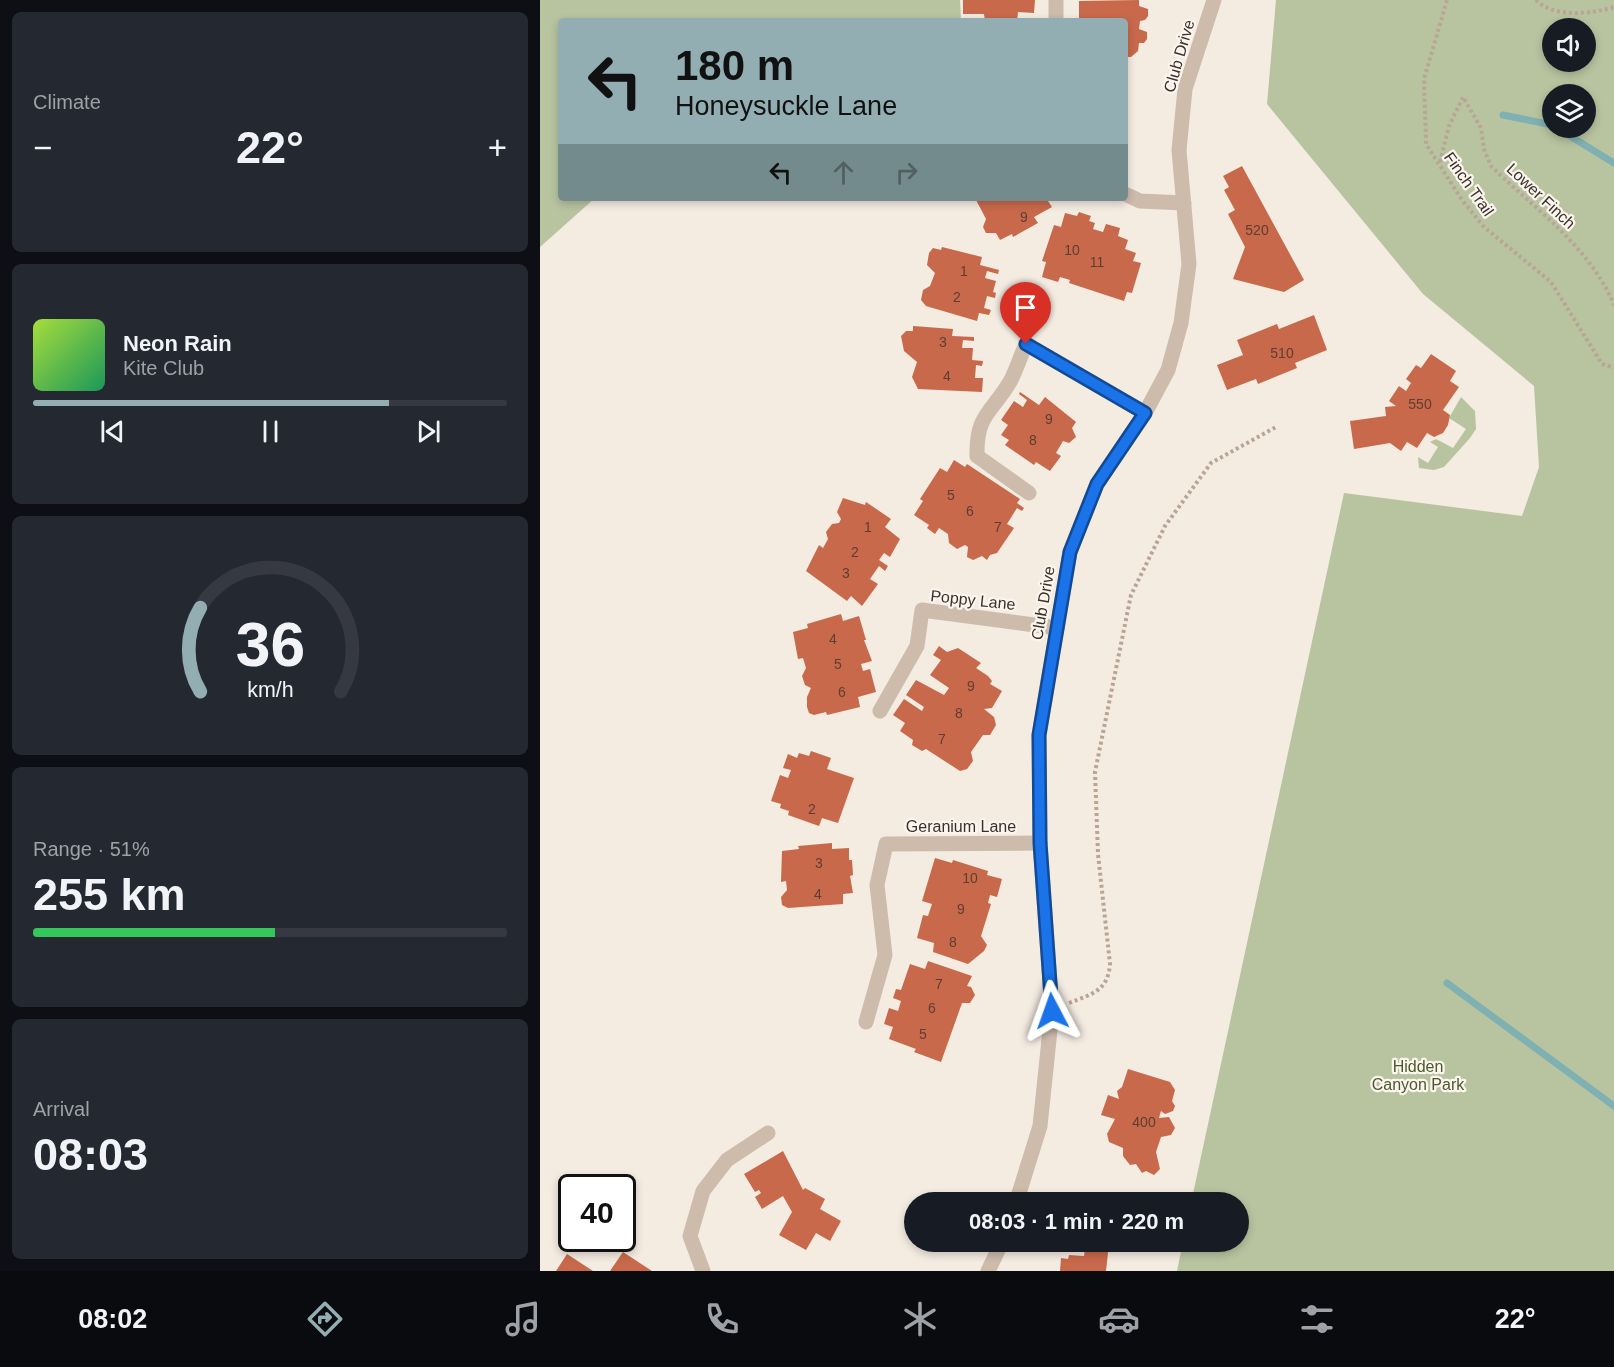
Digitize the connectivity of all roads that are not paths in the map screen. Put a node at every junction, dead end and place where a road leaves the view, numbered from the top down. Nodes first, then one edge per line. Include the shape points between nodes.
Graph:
1 (1056, 0) edge
2 (1214, 0) edge
3 (1056, 18) edge
4 (1128, 195) edge
5 (1184, 203) junction
6 (1145, 413) junction
7 (1029, 493) dead end
8 (1057, 628) junction
9 (880, 711) dead end
10 (1040, 843) junction
11 (866, 1023) dead end
12 (768, 1133) dead end
13 (1019, 1192) edge
14 (997, 1252) edge
15 (703, 1271) edge
16 (988, 1271) edge

1 - 3 street
2 - 5 street, Club Drive via 1185,89 1179,150
4 - 5 street via 1140,201
5 - 6 street, Club Drive via 1187,294 1168,370
6 - 7 street via 1026,344 1011,380 980,422 976,435 977,456
6 - 8 street, Club Drive via 1097,484 1070,552
8 - 9 street, Poppy Lane via 922,610 917,646
8 - 10 street, Club Drive via 1039,735
10 - 11 street, Geranium Lane via 886,844 877,885 885,955
10 - 13 street, Club Drive via 1052,1011 1040,1126
12 - 15 street via 727,1160 703,1191 690,1236
14 - 16 street

